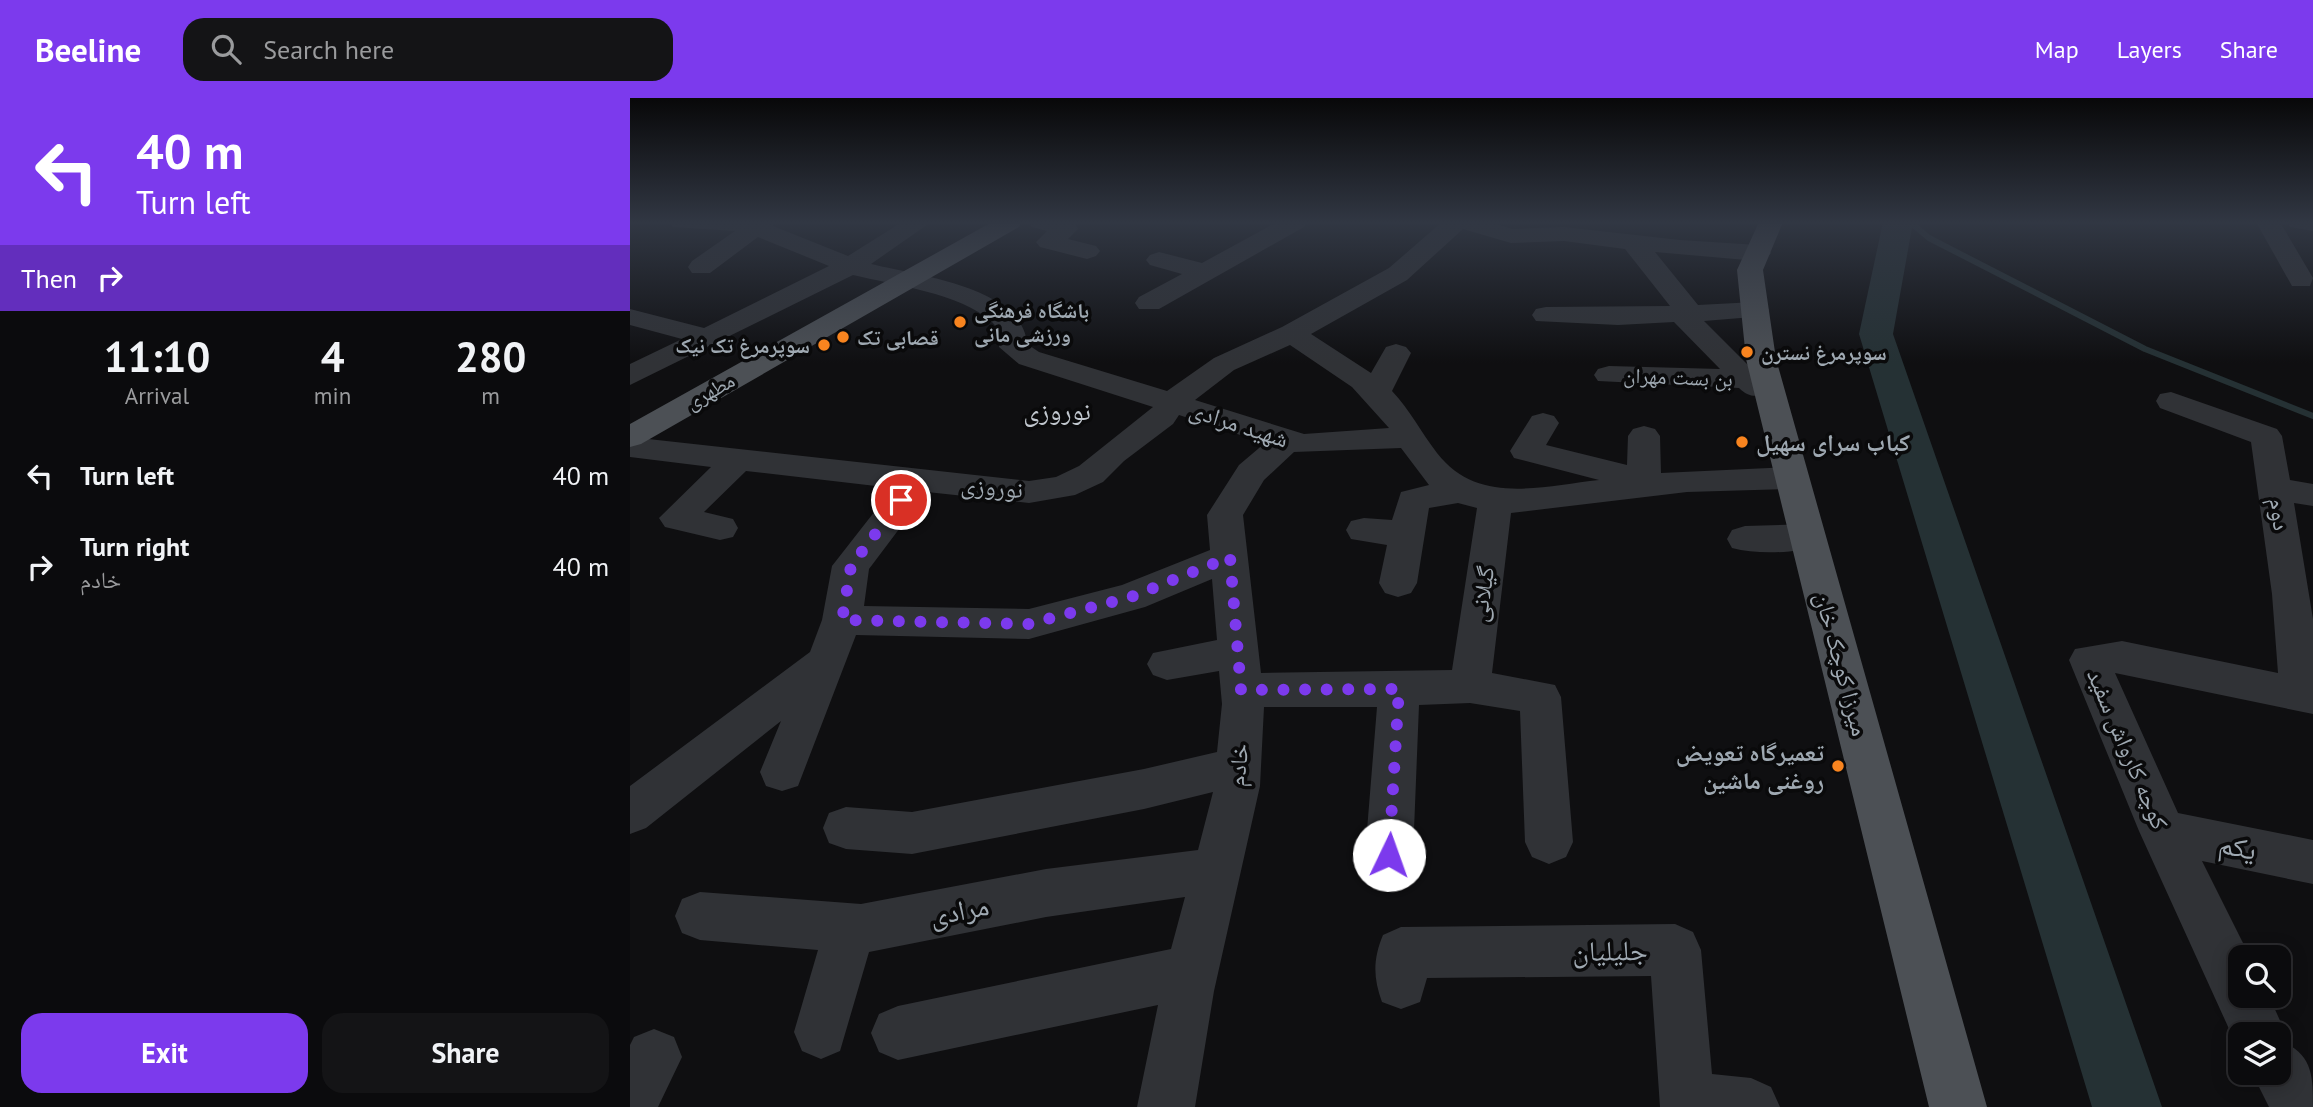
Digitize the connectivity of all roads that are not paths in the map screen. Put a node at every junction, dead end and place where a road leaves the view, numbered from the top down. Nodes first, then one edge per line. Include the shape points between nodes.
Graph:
1 (844, 269) edge
2 (862, 269) edge
3 (927, 269) edge
4 (1195, 269) edge
5 (1211, 269) edge
6 (1404, 269) edge
7 (1653, 269) edge
8 (1750, 269) edge
9 (2295, 269) edge
10 (1206, 272) junction
11 (2301, 280) dead end
12 (906, 281) junction
13 (1149, 303) dead end
14 (1755, 310) junction
15 (1685, 313) junction
16 (1546, 315) dead end
17 (634, 321) edge
18 (1292, 333) junction
19 (707, 337) junction
20 (1395, 353) dead end
21 (1609, 375) dead end
22 (630, 376) edge
23 (1376, 392) junction
24 (1760, 392) junction
25 (2171, 401) dead end
26 (1171, 402) junction
27 (1543, 422) dead end
28 (1644, 436) dead end
29 (630, 437) edge
30 (1410, 438) junction
31 (1288, 440) junction
32 (630, 447) edge
33 (740, 458) junction
34 (1792, 478) junction
35 (918, 480) junction
36 (1644, 484) junction
37 (2276, 489) junction
38 (1459, 491) junction
39 (2313, 495) edge
40 (1495, 502) junction
41 (720, 528) dead end
42 (1364, 530) dead end
43 (1407, 534) junction
44 (1808, 537) junction
45 (1745, 539) dead end
46 (1230, 557) junction
47 (1398, 583) dead end
48 (842, 620) junction
49 (826, 662) junction
50 (1167, 664) dead end
51 (1240, 671) junction
52 (1470, 686) junction
53 (1399, 689) junction
54 (2307, 695) edge
55 (1238, 766) junction
56 (782, 772) dead end
57 (630, 813) edge
58 (846, 828) dead end
59 (2163, 831) junction
60 (1549, 842) dead end
61 (1389, 855) dead end
62 (2313, 862) edge
63 (1217, 870) junction
64 (699, 916) dead end
65 (850, 928) junction
66 (1193, 971) junction
67 (1401, 983) dead end
68 (2253, 1022) edge
69 (821, 1032) dead end
70 (898, 1033) dead end
71 (2288, 1085) edge
72 (1166, 1107) edge
73 (1751, 1107) edge
74 (1958, 1107) edge
75 (2301, 1107) edge

1 - 19 street
2 - 12 street, شهید مرادی
3 - 12 main road, مطهری
4 - 10 street
5 - 10 street
6 - 18 street, نوروزی
7 - 15 street
8 - 14 main road, میرزا کوچک خان
9 - 11 street
10 - 13 street
12 - 26 street, شهید مرادی via 964,295 1004,317 1012,331 1013,347 1029,358
12 - 29 main road, مطهری
14 - 15 street
14 - 24 main road, میرزا کوچک خان
15 - 16 street
15 - 24 street
17 - 19 street
18 - 23 street
18 - 26 street, نوروزی via 1224,364
19 - 22 street
20 - 23 street
21 - 24 street, بن بست مهران
23 - 30 street
24 - 34 main road, میرزا کوچک خان
25 - 37 street, دوم via 2266,436
26 - 31 street, شهید مرادی
26 - 35 street, نوروزی via 1162,417 1091,474 1063,487 1029,492
27 - 36 street via 1526,451
28 - 36 street
30 - 31 street, شهید مرادی via 1302,444
30 - 38 street via 1423,461
31 - 46 street, خادم via 1251,472 1225,515
32 - 33 street, نوروزی
33 - 35 street, نوروزی
33 - 41 street via 677,518
34 - 36 street
34 - 44 main road, میرزا کوچک خان
35 - 48 street via 851,566
36 - 40 street
37 - 39 street
37 - 54 street, دوم
38 - 40 street
38 - 43 street via 1413,500
40 - 52 street, گیلانی
42 - 43 street
43 - 47 street
44 - 45 street
44 - 74 main road, میرزا کوچک خان
46 - 48 street via 1131,597 1029,624
46 - 51 street, خادم
48 - 49 street
49 - 56 street
49 - 57 street
50 - 51 street
51 - 53 street
51 - 55 street, خادم
52 - 53 street
52 - 60 street via 1540,697
53 - 61 street
54 - 59 street, کوچه کارواش سفید via 2122,657 2089,660
55 - 58 street via 1067,805 912,833
55 - 63 street, خادم
59 - 62 street, یکم
59 - 68 street, کوچه کارواش سفید
63 - 65 street, مرادی via 1046,893
63 - 66 street, خادم
64 - 65 street, مرادی
65 - 69 street
66 - 70 street
66 - 72 street, خادم
67 - 73 street, جلیلیان via 1401,953 1675,950 1686,1100
71 - 75 street

